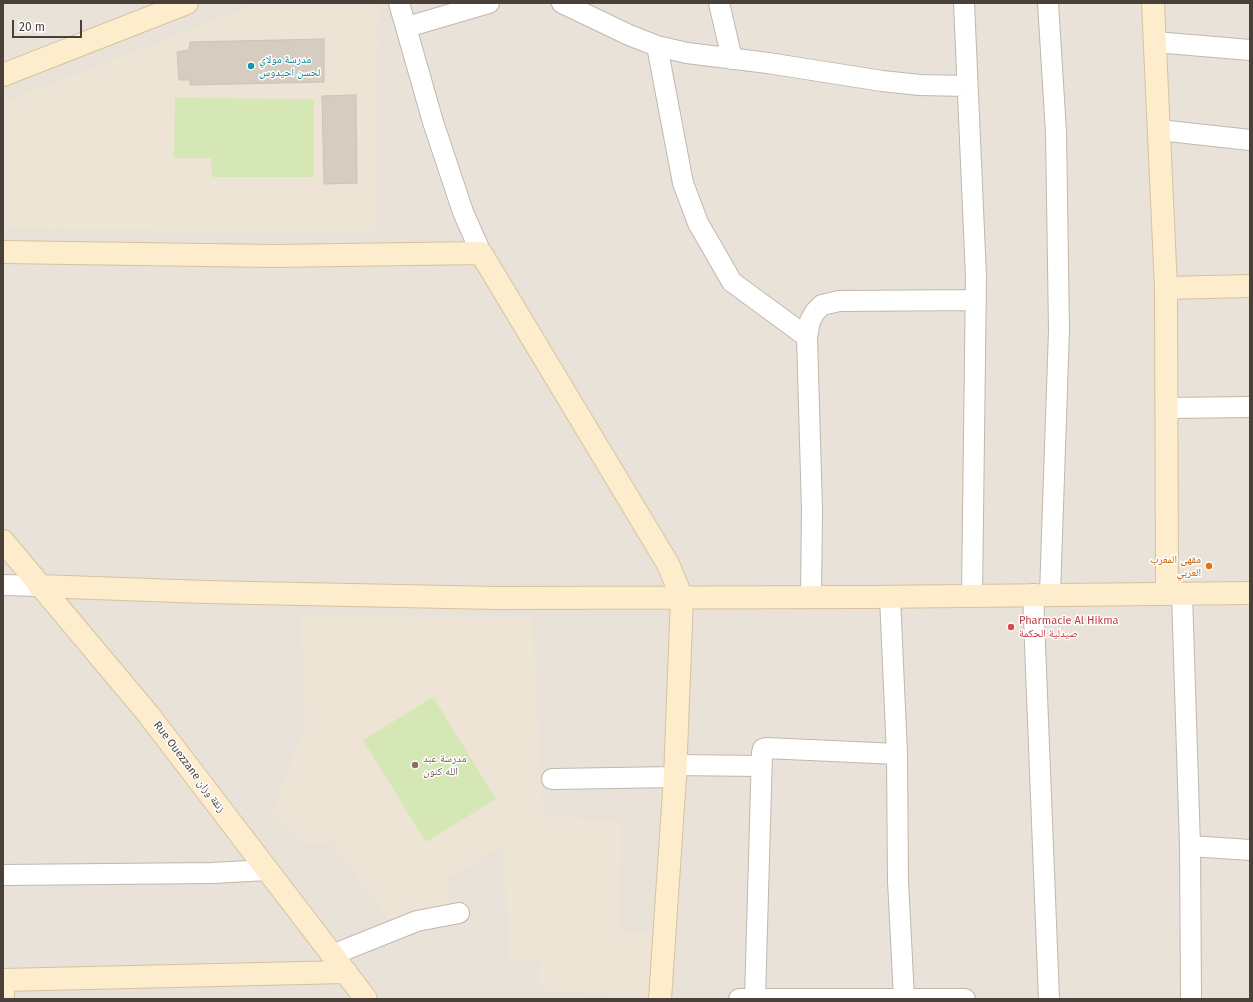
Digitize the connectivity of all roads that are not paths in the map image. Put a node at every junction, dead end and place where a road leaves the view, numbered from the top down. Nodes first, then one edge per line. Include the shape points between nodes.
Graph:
1 (188, 3) edge
2 (399, 3) edge
3 (488, 3) edge
4 (562, 3) edge
5 (719, 3) edge
6 (964, 3) edge
7 (1048, 3) edge
8 (1153, 3) edge
9 (596, 11) edge
10 (407, 27) junction
11 (1155, 42) junction
12 (657, 46) junction
13 (1250, 50) edge
14 (732, 59) junction
15 (3, 75) edge
16 (967, 86) junction
17 (1159, 130) junction
18 (1250, 140) edge
19 (3, 252) edge
20 (481, 253) junction
21 (1250, 286) edge
22 (1166, 288) junction
23 (976, 300) junction
24 (807, 337) junction
25 (1250, 407) edge
26 (1167, 408) junction
27 (3, 541) edge
28 (3, 585) edge
29 (39, 586) junction
30 (1175, 593) junction
31 (1250, 593) edge
32 (1041, 594) junction
33 (972, 595) junction
34 (811, 597) junction
35 (890, 597) junction
36 (682, 598) junction
37 (897, 754) junction
38 (761, 766) junction
39 (675, 771) junction
40 (552, 779) dead end
41 (1190, 846) junction
42 (1250, 850) edge
43 (268, 870) junction
44 (3, 875) edge
45 (458, 913) dead end
46 (332, 954) junction
47 (346, 972) junction
48 (3, 980) edge
49 (3, 995) edge
50 (747, 998) edge
51 (904, 998) edge
52 (366, 999) edge
53 (660, 999) edge
54 (965, 999) edge
55 (1049, 999) edge
56 (1191, 999) edge

1 - 15 street
2 - 10 street
3 - 10 street
4 - 9 street
5 - 14 street
6 - 16 street
7 - 32 street via 1056,132 1059,330
8 - 11 street
9 - 12 street
10 - 20 street via 433,122 463,212
11 - 13 street
11 - 17 street
12 - 14 street
12 - 24 street via 683,183 698,223 732,282
14 - 16 street via 882,81
16 - 23 street
17 - 18 street
17 - 22 street
19 - 20 street via 274,256
20 - 36 street via 668,564
21 - 22 street
22 - 26 street
23 - 24 street via 839,301 822,306 815,312 810,321
23 - 33 street
24 - 34 street via 812,510
25 - 26 street
26 - 30 street
27 - 29 street, Rue Ouezzane زنقة وزان
28 - 29 street
29 - 36 street via 377,596
29 - 43 street, Rue Ouezzane زنقة وزان via 148,714
30 - 31 street
30 - 32 street
30 - 41 street
32 - 33 street
32 - 55 street
33 - 35 street
34 - 35 street
34 - 36 street
35 - 37 street
36 - 39 street
37 - 38 street via 766,748 763,749
37 - 51 street via 898,881
38 - 39 street
38 - 50 street
39 - 40 street
39 - 53 street
41 - 42 street
41 - 56 street
43 - 44 street
43 - 46 street, Rue Ouezzane زنقة وزان
45 - 46 street via 417,921
46 - 47 street, Rue Ouezzane زنقة وزان
47 - 48 street
47 - 52 street, Rue Ouezzane زنقة وزان
48 - 49 street
50 - 51 street
51 - 54 street

